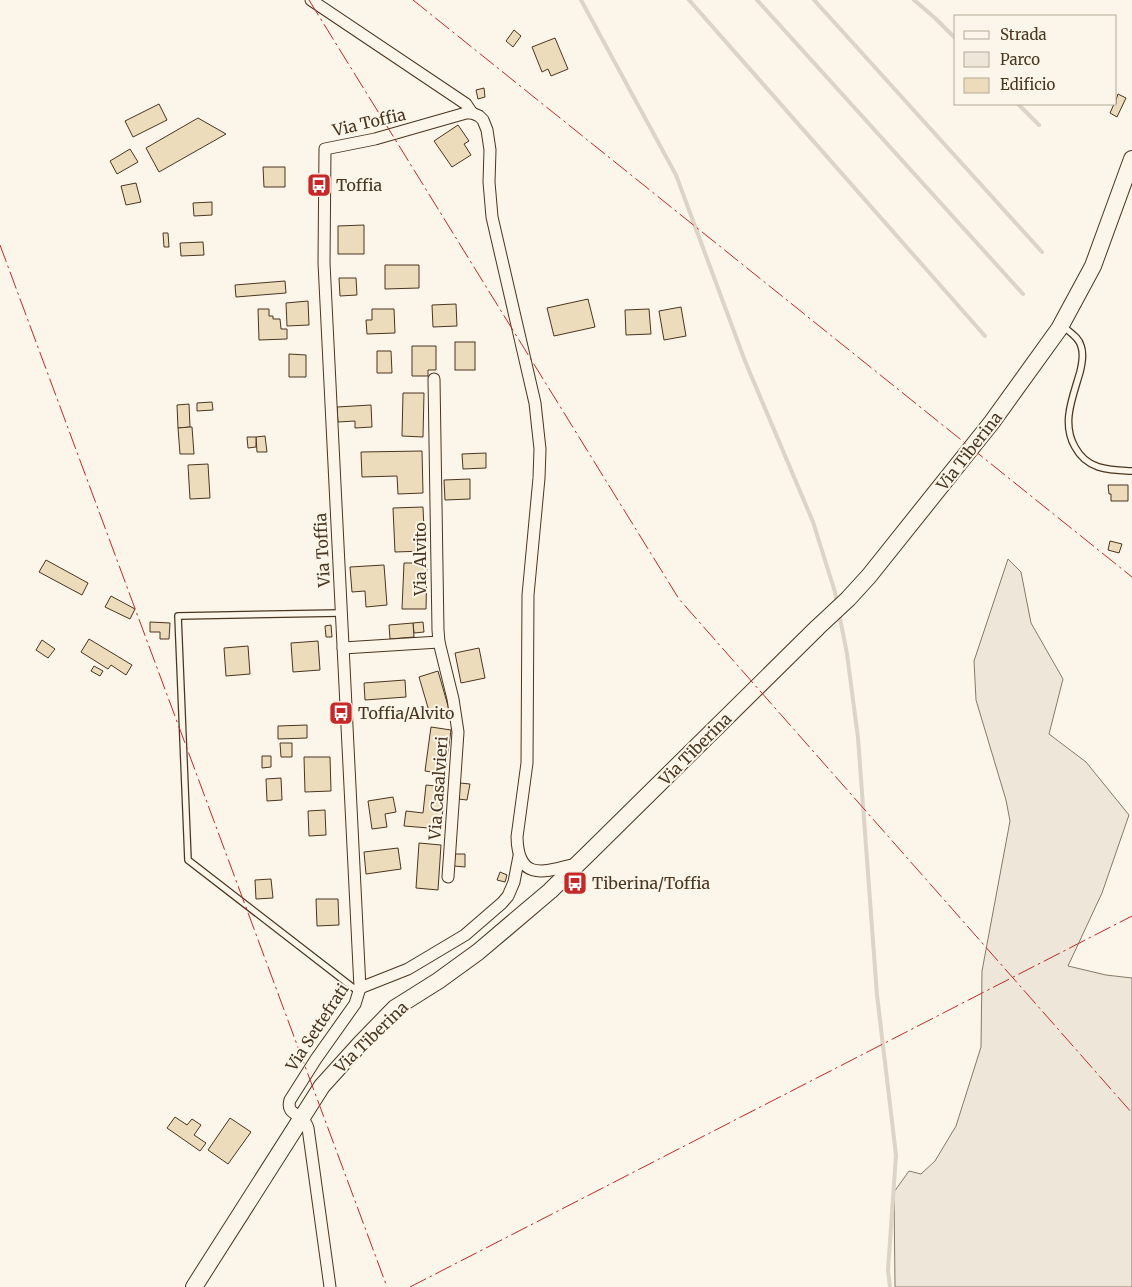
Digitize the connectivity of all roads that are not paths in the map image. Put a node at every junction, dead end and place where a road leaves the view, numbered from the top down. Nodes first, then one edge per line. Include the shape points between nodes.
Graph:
1 (311, 0) edge
2 (472, 113) junction
3 (1132, 159) edge
4 (1061, 325) junction
5 (434, 379) dead end
6 (1132, 472) edge
7 (342, 613) junction
8 (439, 642) junction
9 (343, 648) junction
10 (519, 856) junction
11 (578, 864) junction
12 (537, 871) junction
13 (448, 877) dead end
14 (550, 891) junction
15 (360, 991) junction
16 (301, 1118) junction
17 (194, 1287) edge
18 (330, 1287) edge

1 - 2 street via 466,104
2 - 7 street, Via Toffia via 325,149 324,263
2 - 10 street via 483,120 487,130 492,217 535,403 539,442 539,478 528,595 527,763 516,836
3 - 4 main road, Via Tiberina via 1092,266
4 - 6 lane via 1078,339 1083,352 1069,412 1073,445 1082,458 1094,466
4 - 11 main road, Via Tiberina via 992,422 870,576
5 - 8 street, Via Alvito
7 - 9 street, Via Toffia
7 - 15 lane via 178,616 188,860
8 - 9 street
8 - 13 street, Via Casalvieri via 454,699 458,732
9 - 15 street, Via Toffia
10 - 12 street via 528,868
10 - 15 street, Via Settefrati via 508,896 466,935 408,969
11 - 12 street
11 - 14 main road, Via Tiberina
12 - 14 street
14 - 16 main road, Via Tiberina via 478,952 395,1008 322,1086
15 - 16 street, Via Settefrati via 355,1004 288,1103 291,1111
16 - 17 main road, Via Tiberina
16 - 18 street via 308,1128

